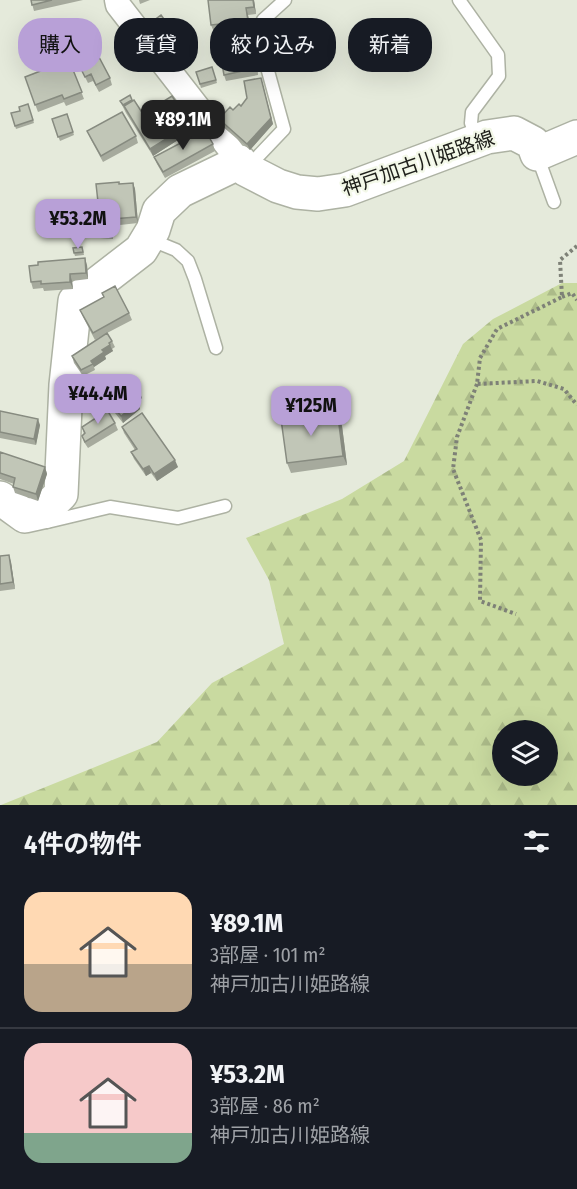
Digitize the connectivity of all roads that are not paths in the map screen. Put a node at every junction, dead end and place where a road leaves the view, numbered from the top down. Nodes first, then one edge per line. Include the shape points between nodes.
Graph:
1 (117, 0) edge
2 (285, 0) edge
3 (459, 0) edge
4 (577, 137) edge
5 (477, 141) junction
6 (537, 154) junction
7 (242, 166) junction
8 (554, 202) dead end
9 (148, 238) junction
10 (216, 348) dead end
11 (225, 506) dead end
12 (13, 507) edge

1 - 7 street
2 - 7 lane via 263,20 261,42 284,129
3 - 5 lane via 498,55 499,76 472,112
4 - 6 main road
5 - 6 main road, 神戸加古川姫路線 via 514,132 533,143
5 - 7 main road, 神戸加古川姫路線 via 345,190 318,194 278,186
6 - 8 lane
7 - 9 main road via 180,191 159,211
9 - 10 lane via 176,250 188,261
9 - 12 main road via 141,250 75,302 61,495 44,512
11 - 12 lane via 178,518 110,507 47,522

